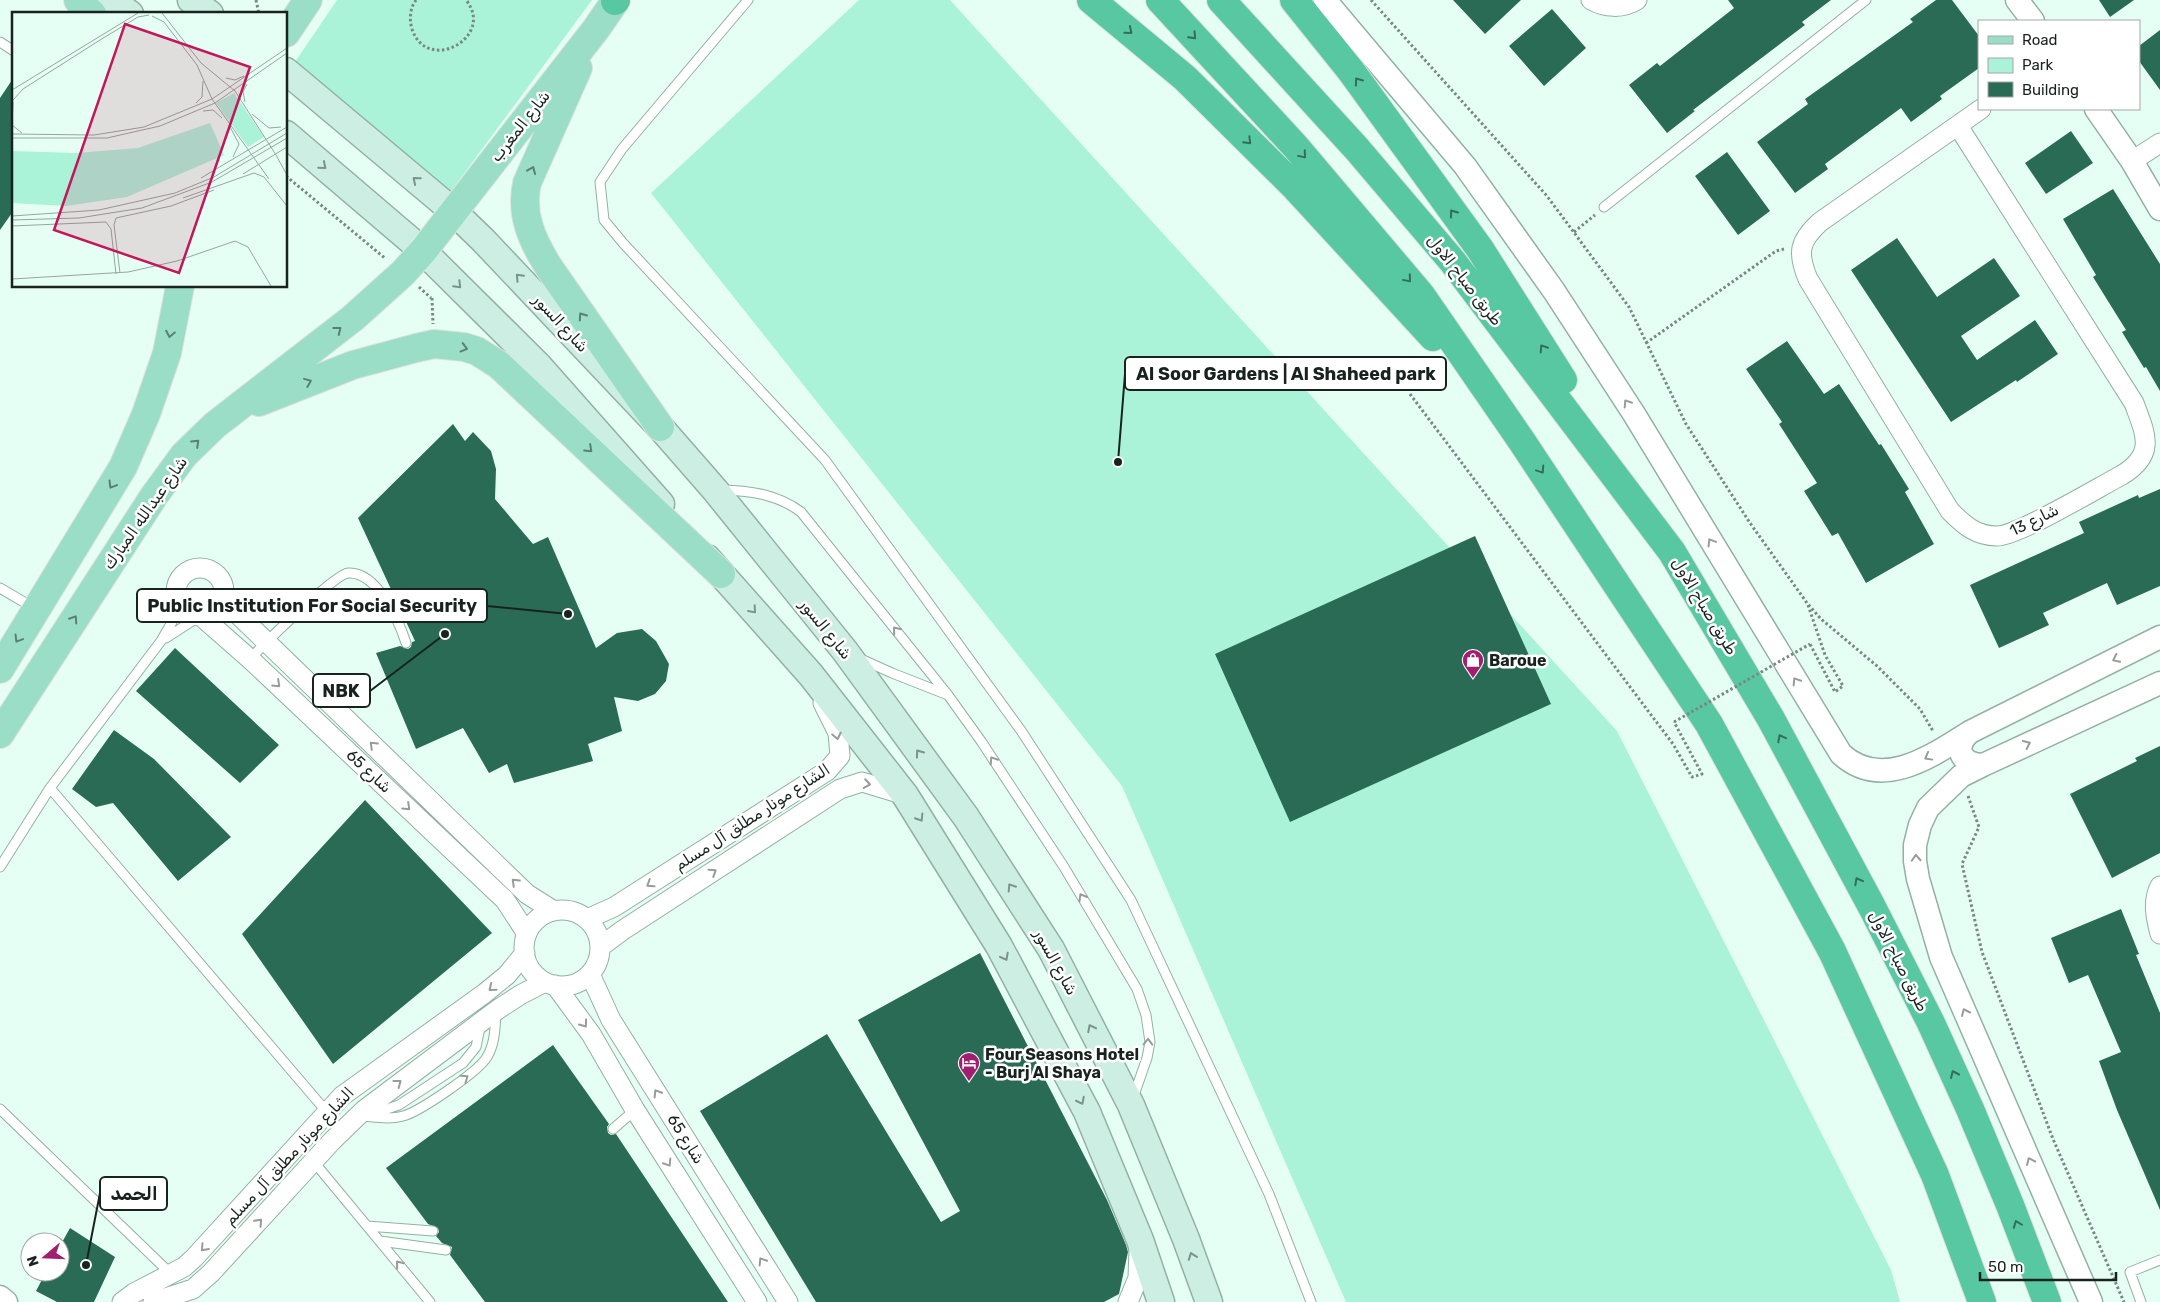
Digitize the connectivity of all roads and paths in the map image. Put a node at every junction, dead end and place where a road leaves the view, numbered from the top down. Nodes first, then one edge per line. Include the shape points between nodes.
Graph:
1 (78, 0) edge
2 (111, 0) edge
3 (191, 0) edge
4 (308, 0) edge
5 (416, 0) edge
6 (466, 0) edge
7 (616, 0) edge
8 (748, 0) edge
9 (1091, 0) edge
10 (1160, 0) edge
11 (1221, 0) edge
12 (1294, 0) edge
13 (1325, 0) edge
14 (1371, 0) edge
15 (1591, 0) edge
16 (1637, 0) edge
17 (1866, 0) edge
18 (2017, 0) edge
19 (90, 12) edge
20 (127, 12) edge
21 (207, 12) edge
22 (2032, 20) edge
23 (596, 29) junction
24 (288, 30) edge
25 (0, 42) edge
26 (12, 50) edge
27 (288, 73) edge
28 (1981, 110) edge
29 (2097, 110) edge
30 (1958, 126) junction
31 (288, 136) edge
32 (2160, 143) edge
33 (2132, 161) junction
34 (288, 178) edge
35 (1604, 207) joint
36 (2160, 209) edge
37 (453, 211) junction
38 (1574, 232) junction
39 (1802, 245) junction
40 (423, 251) junction
41 (403, 273) junction
42 (180, 288) edge
43 (432, 298) dead end
44 (1646, 343) junction
45 (1410, 394) dead end
46 (230, 413) junction
47 (660, 427) junction
48 (1521, 440) junction
49 (715, 490) junction
50 (1672, 552) junction
51 (721, 574) junction
52 (0, 588) edge
53 (223, 600) junction
54 (178, 601) junction
55 (1807, 602) junction
56 (36, 610) junction
57 (200, 616) junction
58 (2160, 637) edge
59 (162, 641) junction
60 (266, 642) junction
61 (406, 643) dead end
62 (845, 652) junction
63 (250, 658) junction
64 (0, 669) edge
65 (810, 676) junction
66 (2160, 683) edge
67 (948, 695) junction
68 (1970, 732) junction
69 (0, 734) edge
70 (1942, 749) junction
71 (1982, 765) junction
72 (1961, 776) junction
73 (50, 788) junction
74 (905, 795) junction
75 (0, 867) edge
76 (2160, 886) edge
77 (554, 911) junction
78 (587, 919) junction
79 (527, 934) junction
80 (2160, 934) edge
81 (600, 948) junction
82 (525, 953) junction
83 (590, 974) junction
84 (550, 983) junction
85 (497, 1010) junction
86 (1131, 1106) junction
87 (0, 1109) edge
88 (635, 1110) junction
89 (326, 1112) junction
90 (361, 1113) junction
91 (613, 1129) dead end
92 (314, 1162) junction
93 (367, 1226) junction
94 (433, 1231) dead end
95 (1140, 1240) junction
96 (380, 1241) junction
97 (446, 1250) dead end
98 (2160, 1260) edge
99 (172, 1275) junction
100 (0, 1297) edge
101 (6, 1302) edge
102 (122, 1302) edge
103 (153, 1302) edge
104 (430, 1302) edge
105 (757, 1302) edge
106 (788, 1302) edge
107 (1128, 1302) edge
108 (1161, 1302) edge
109 (1209, 1302) edge
110 (1311, 1302) edge
111 (1982, 1302) edge
112 (2047, 1302) edge
113 (2091, 1302) edge
114 (2124, 1302) edge
115 (2141, 1302) edge

1 - 19 main road
2 - 20 main road
3 - 21 main road
4 - 24 main road
5 - 6 path via 410,19 414,35 426,46 442,50 457,46 469,35 473,19
7 - 23 main road, شارع المغرب
8 - 110 lane via 622,149 600,182 604,220 825,460 1022,732 1131,900 1269,1194
9 -> 48 highway via 1185,78 1294,186 1436,341
10 -> 48 highway via 1295,146 1421,294
11 - 50 highway, طريق صباح الاول via 1357,149 1453,262
50 -> 12 highway via 1480,249 1351,71
70 -> 13 street via 1910,766 1888,770 1858,765 1841,754 1634,414 1554,291 1465,166
14 - 38 path via 1547,196
15 - 16 street via 1600,5 1618,7
17 - 35 lane
18 - 22 street
23 - 37 main road, شارع المغرب
47 -> 23 main road via 548,266 526,220 524,201 527,183
25 - 26 lane
37 -> 27 main road, شارع السور
28 - 30 street
29 - 33 street
30 - 39 street via 1820,222 1808,232
30 - 39 street, شارع 13 via 2134,403 2143,427 2146,452 2137,466 2018,530 1999,536 1979,534 1964,526 1950,511 1808,279 1801,262
31 -> 40 main road
32 - 33 street
33 - 36 street
34 - 41 path
35 - 38 path
37 - 40 main road, شارع المغرب
47 -> 37 main road, شارع السور
38 - 44 path via 1629,307
39 - 44 path via 1776,251
40 - 41 main road, شارع عبدالله المبارك
40 -> 51 main road via 539,366
41 - 43 path
46 -> 41 main road, شارع عبدالله المبارك via 353,318
42 -> 56 main road via 167,353 146,414 126,458
44 - 55 path via 1686,424 1750,523
45 - 55 path, bridge via 1673,744 1692,777 1702,774 1674,722 1810,644 1835,692 1843,686 1825,655
46 -> 51 main road via 353,365 416,348 445,344 477,351 499,365
69 -> 46 main road, شارع عبدالله المبارك via 184,454
47 - 49 main road, شارع السور
48 -> 111 highway via 1709,724 1827,942 1934,1175
49 - 62 main road, شارع السور
67 -> 49 lane via 800,512 787,502 749,491
112 -> 50 highway, طريق صباح الاول via 1992,1161 1931,1023 1771,720
51 -> 65 main road
52 - 56 lane
53 - 54 street via 220,578 200,568 180,579
53 - 57 street via 215,612
53 - 60 street, شارع 65
54 - 57 street via 187,612
54 - 59 lane
55 - 70 path via 1920,709
56 -> 64 main road
57 - 59 lane
57 - 63 street, شارع 65
58 -> 68 street
59 - 73 lane
60 - 61 lane via 324,590 350,573 368,580 391,604
60 - 63 lane
77 -> 60 street, شارع 65 via 527,894
62 - 67 lane
86 -> 62 main road, شارع السور via 1051,949 966,817
63 -> 79 street, شارع 65 via 505,900
65 - 74 main road
65 -> 78 street, الشارع مونار مطلق آل مسلم via 838,733 840,756 827,771 614,907
71 -> 66 street
86 -> 67 lane via 1150,1042 1146,1014 1137,989 1064,866
68 - 70 street
68 - 71 street via 1961,745 1962,754 1966,761
71 - 72 street
113 -> 72 street via 1941,957 1918,879 1915,845 1920,825 1928,808
72 - 114 path via 1979,827 1962,864 1982,952 2052,1140
73 - 75 lane
73 - 89 lane
81 -> 74 street, الشارع مونار مطلق آل مسلم via 622,930 840,789 862,782
74 -> 95 main road via 999,946 1051,1043 1087,1112
76 - 80 street via 2155,913
77 - 78 street via 572,911
77 - 79 street via 538,919
78 - 81 street via 599,937
79 - 82 street
81 - 83 street
82 - 84 street via 532,970
82 -> 89 street, الشارع مونار مطلق آل مسلم via 496,984 359,1082
83 - 84 street via 574,984
106 -> 83 street, شارع 65 via 611,1020
84 - 85 street, الشارع مونار مطلق آل مسلم via 520,994
84 -> 88 street, شارع 65 via 591,1034
90 -> 85 street, الشارع مونار مطلق آل مسلم
90 -> 85 lane via 385,1118 407,1115 477,1069 491,1048
109 -> 86 main road, شارع السور
87 - 99 lane
88 - 91 lane
88 -> 105 street, شارع 65
89 -> 99 street, الشارع مونار مطلق آل مسلم via 194,1258
90 - 92 street, الشارع مونار مطلق آل مسلم
92 - 93 lane
103 -> 92 street, الشارع مونار مطلق آل مسلم via 194,1289
93 - 94 lane
93 - 96 lane
95 - 107 street via 1138,1278
95 - 108 main road
96 - 97 lane
104 -> 96 lane
98 - 115 lane via 2130,1272
99 - 102 street, الشارع مونار مطلق آل مسلم
100 - 101 street

